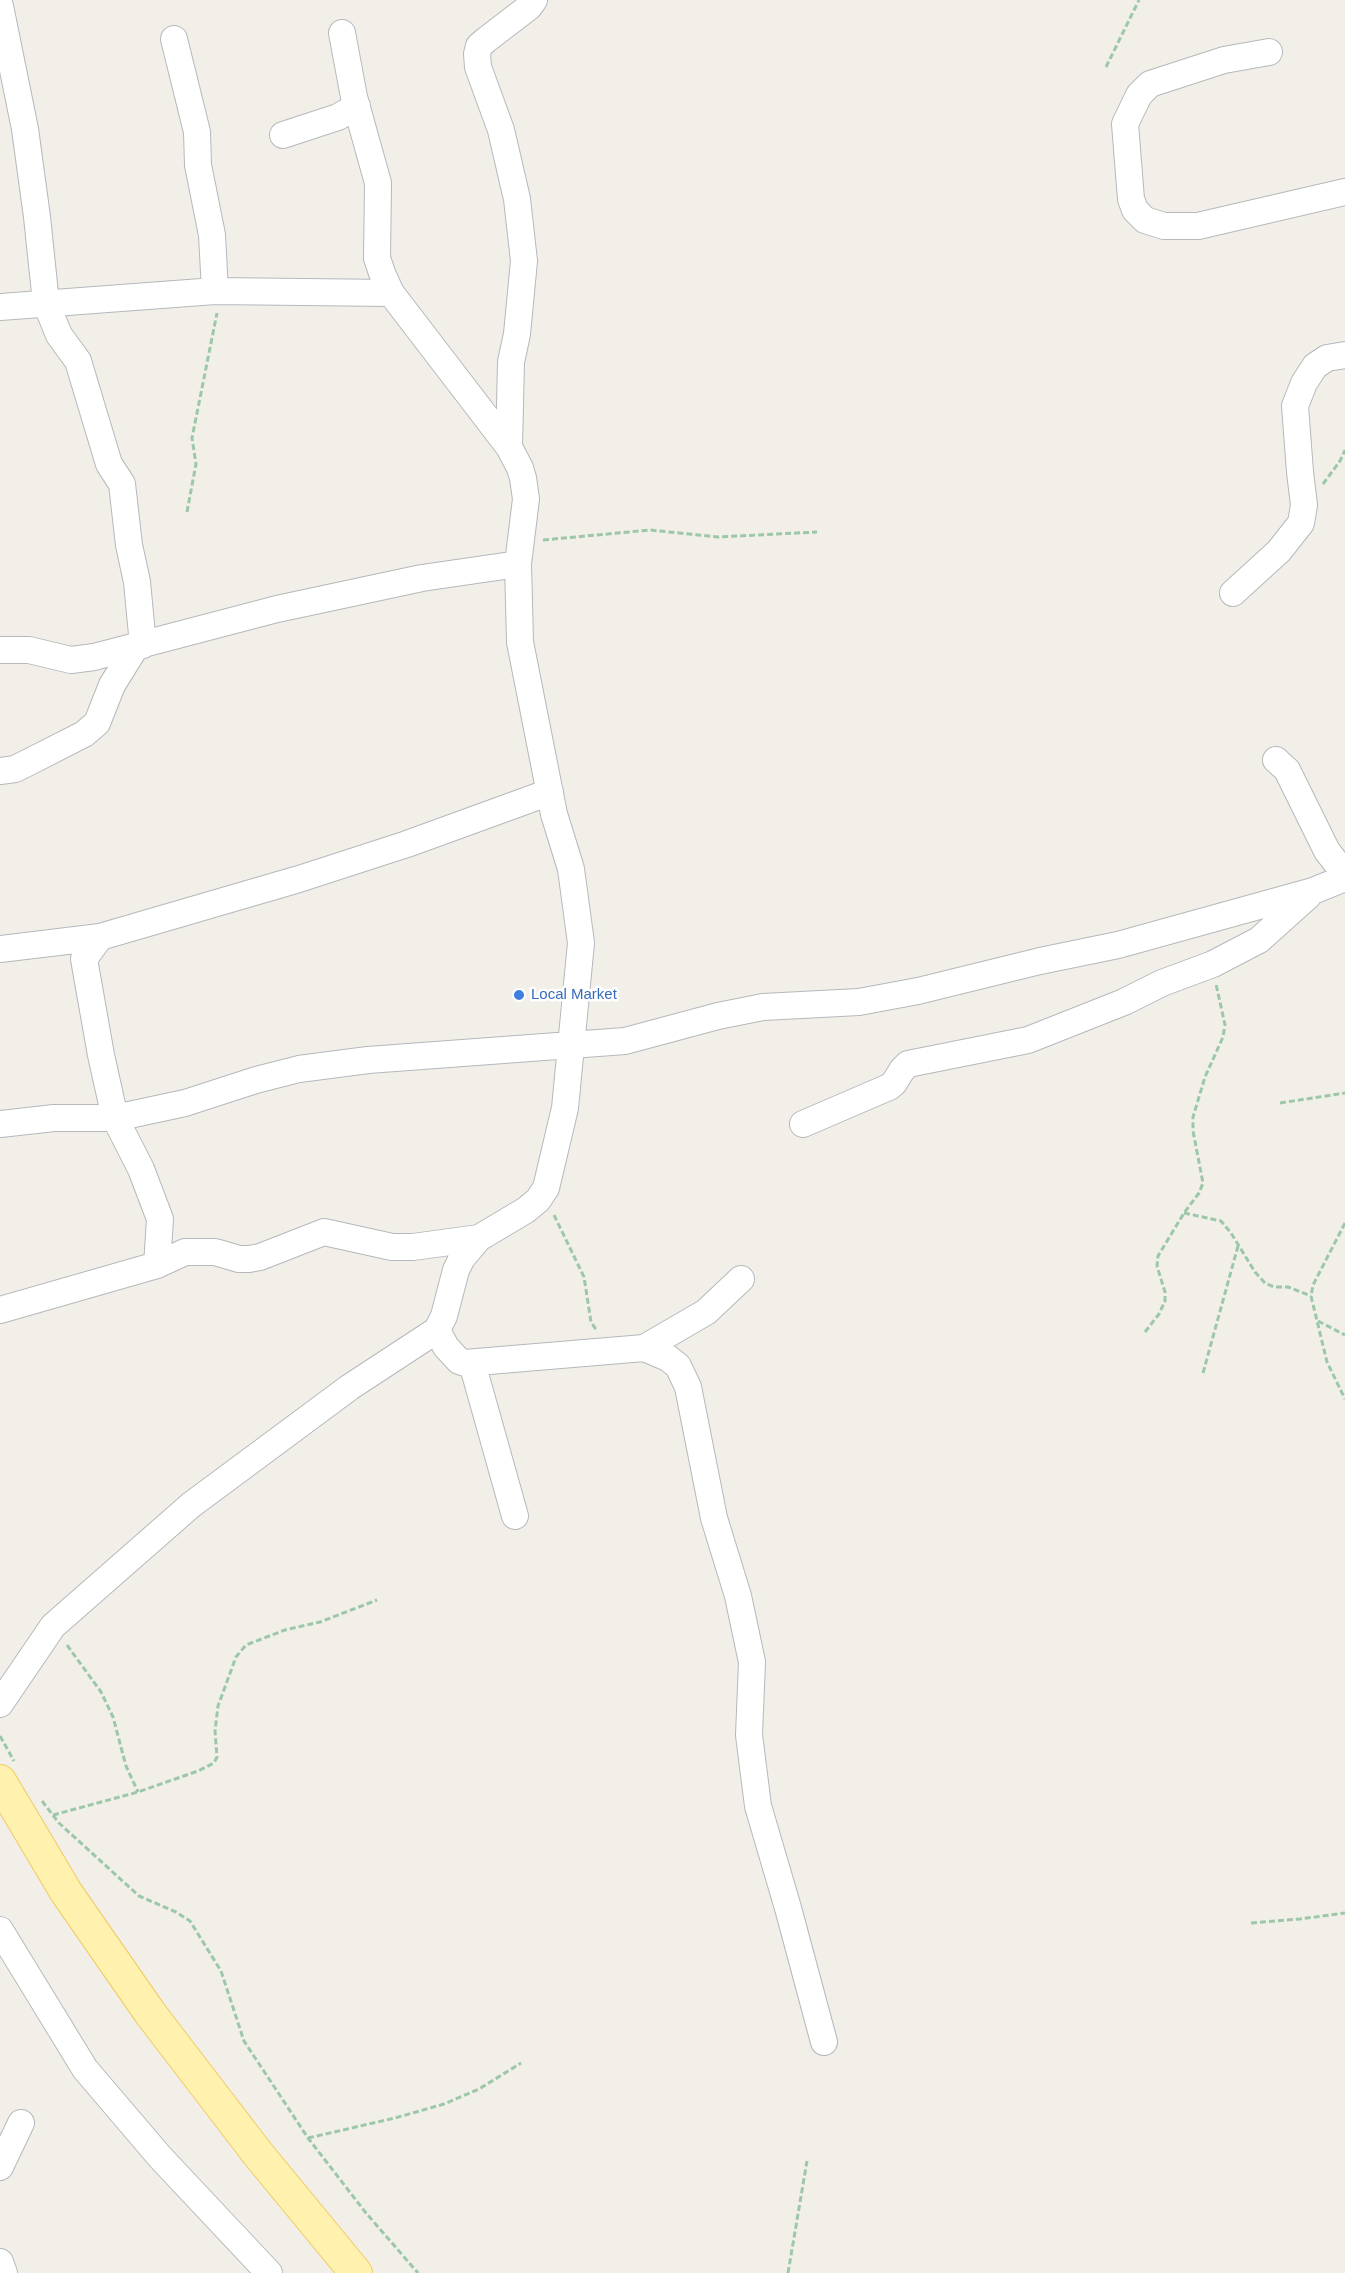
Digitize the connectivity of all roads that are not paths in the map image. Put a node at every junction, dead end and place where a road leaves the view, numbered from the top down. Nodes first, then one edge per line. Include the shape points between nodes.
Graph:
1 (534, 0) edge
2 (0, 6) edge
3 (342, 33) dead end
4 (174, 39) dead end
5 (1269, 52) dead end
6 (357, 106) junction
7 (283, 135) dead end
8 (1345, 192) edge
9 (218, 291) junction
10 (391, 293) junction
11 (45, 303) junction
12 (0, 307) edge
13 (1345, 355) edge
14 (509, 447) junction
15 (519, 553) junction
16 (1233, 593) dead end
17 (139, 646) junction
18 (0, 650) edge
19 (1276, 760) dead end
20 (0, 771) edge
21 (550, 792) junction
22 (1345, 876) edge
23 (1312, 891) junction
24 (100, 937) junction
25 (0, 949) edge
26 (570, 1046) junction
27 (115, 1118) junction
28 (0, 1124) edge
29 (803, 1124) dead end
30 (479, 1238) junction
31 (157, 1265) junction
32 (741, 1279) dead end
33 (0, 1310) edge
34 (437, 1330) junction
35 (634, 1349) junction
36 (472, 1363) junction
37 (515, 1516) dead end
38 (0, 1704) edge
39 (8, 1773) edge
40 (0, 1930) edge
41 (824, 2042) dead end
42 (21, 2123) dead end
43 (0, 2167) edge
44 (0, 2262) edge
45 (4, 2273) edge
46 (269, 2273) edge
47 (356, 2273) edge

1 - 14 street via 479,46 477,54 517,199 524,261 511,362
2 - 11 street via 25,129
3 - 6 street
4 - 9 street via 197,132 198,165
5 - 8 street via 1224,60 1150,84 1138,95 1125,124 1135,210 1145,220 1164,226 1198,226
6 - 7 street via 338,117
6 - 10 street via 378,183 376,258
9 - 10 street
9 - 11 street
10 - 14 street
11 - 12 street
11 - 17 street via 59,335 78,361 109,464 122,484 137,582
13 - 16 street via 1327,358 1315,366 1295,406 1304,505 1301,523 1279,551
14 - 15 street via 520,468 526,499
15 - 17 street via 277,609
15 - 21 street via 520,642
17 - 18 street via 71,660 29,650
17 - 20 street via 112,685 97,723 84,734 15,769
19 - 22 street via 1287,770 1327,851
21 - 24 street via 299,879
21 - 26 street via 571,869 581,943
22 - 23 street
23 - 26 street via 1118,945 918,991 859,1002 763,1007 625,1041
23 - 29 street via 1259,940 1213,964 1028,1040 908,1064 889,1088
24 - 25 street
24 - 27 street via 84,959
26 - 27 street via 368,1060 299,1069 185,1103
26 - 30 street via 565,1108 544,1191 526,1209
27 - 28 street via 54,1118
27 - 31 street via 160,1219
30 - 31 street via 392,1247 324,1232 260,1257 239,1259 215,1252 185,1252
30 - 34 street via 456,1270
31 - 33 street
32 - 35 street via 706,1312
34 - 36 street via 459,1361
34 - 38 street via 350,1387 191,1505 53,1626
35 - 36 street
35 - 41 street via 668,1358 678,1366 688,1387 714,1518 738,1596 752,1662 749,1735 758,1806
36 - 37 street
39 - 47 main road via 66,1892 150,2013
40 - 46 street via 85,2069 160,2157
42 - 43 street
44 - 45 street

